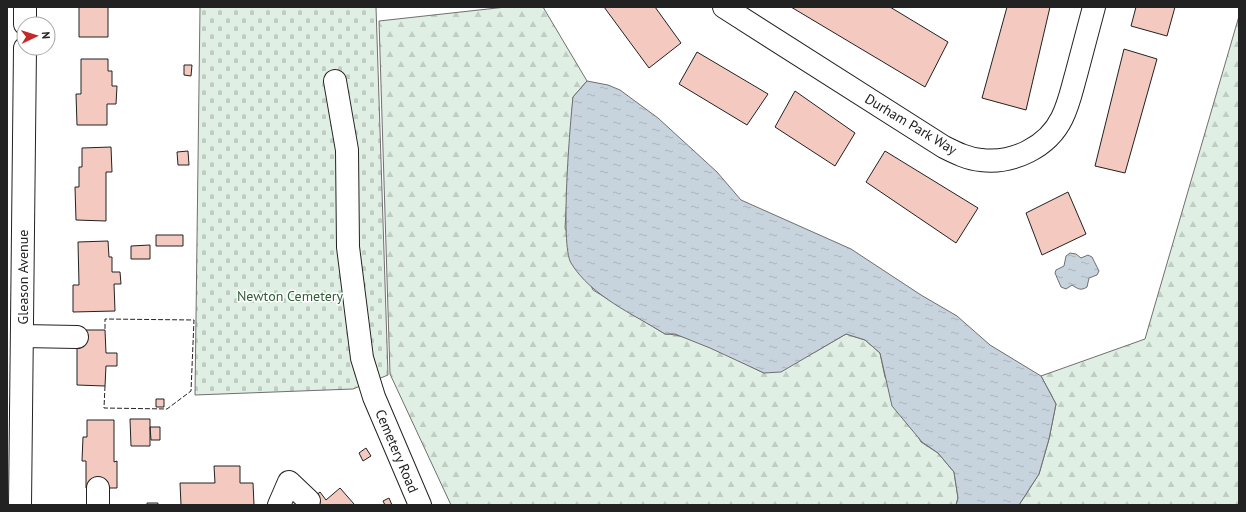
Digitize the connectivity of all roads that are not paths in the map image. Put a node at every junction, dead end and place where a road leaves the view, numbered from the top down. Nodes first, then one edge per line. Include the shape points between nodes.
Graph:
1 (724, 7) edge
2 (1094, 7) edge
3 (24, 56) edge
4 (335, 81) dead end
5 (16, 128) edge
6 (15, 298) edge
7 (22, 336) junction
8 (77, 337) dead end
9 (14, 388) edge
10 (309, 501) dead end
11 (20, 505) edge
12 (279, 505) edge
13 (420, 505) edge

1 - 2 street, Durham Park Way via 944,147 970,158 993,161 1026,152 1055,130 1068,107
3 - 5 street, Gleason Avenue
4 - 13 street, Cemetery Road via 347,150 348,247 362,358 374,396
5 - 6 street, Gleason Avenue
6 - 7 street, Gleason Avenue
7 - 8 street
7 - 9 street, Gleason Avenue
9 - 11 street, Gleason Avenue
10 - 12 street via 288,482

